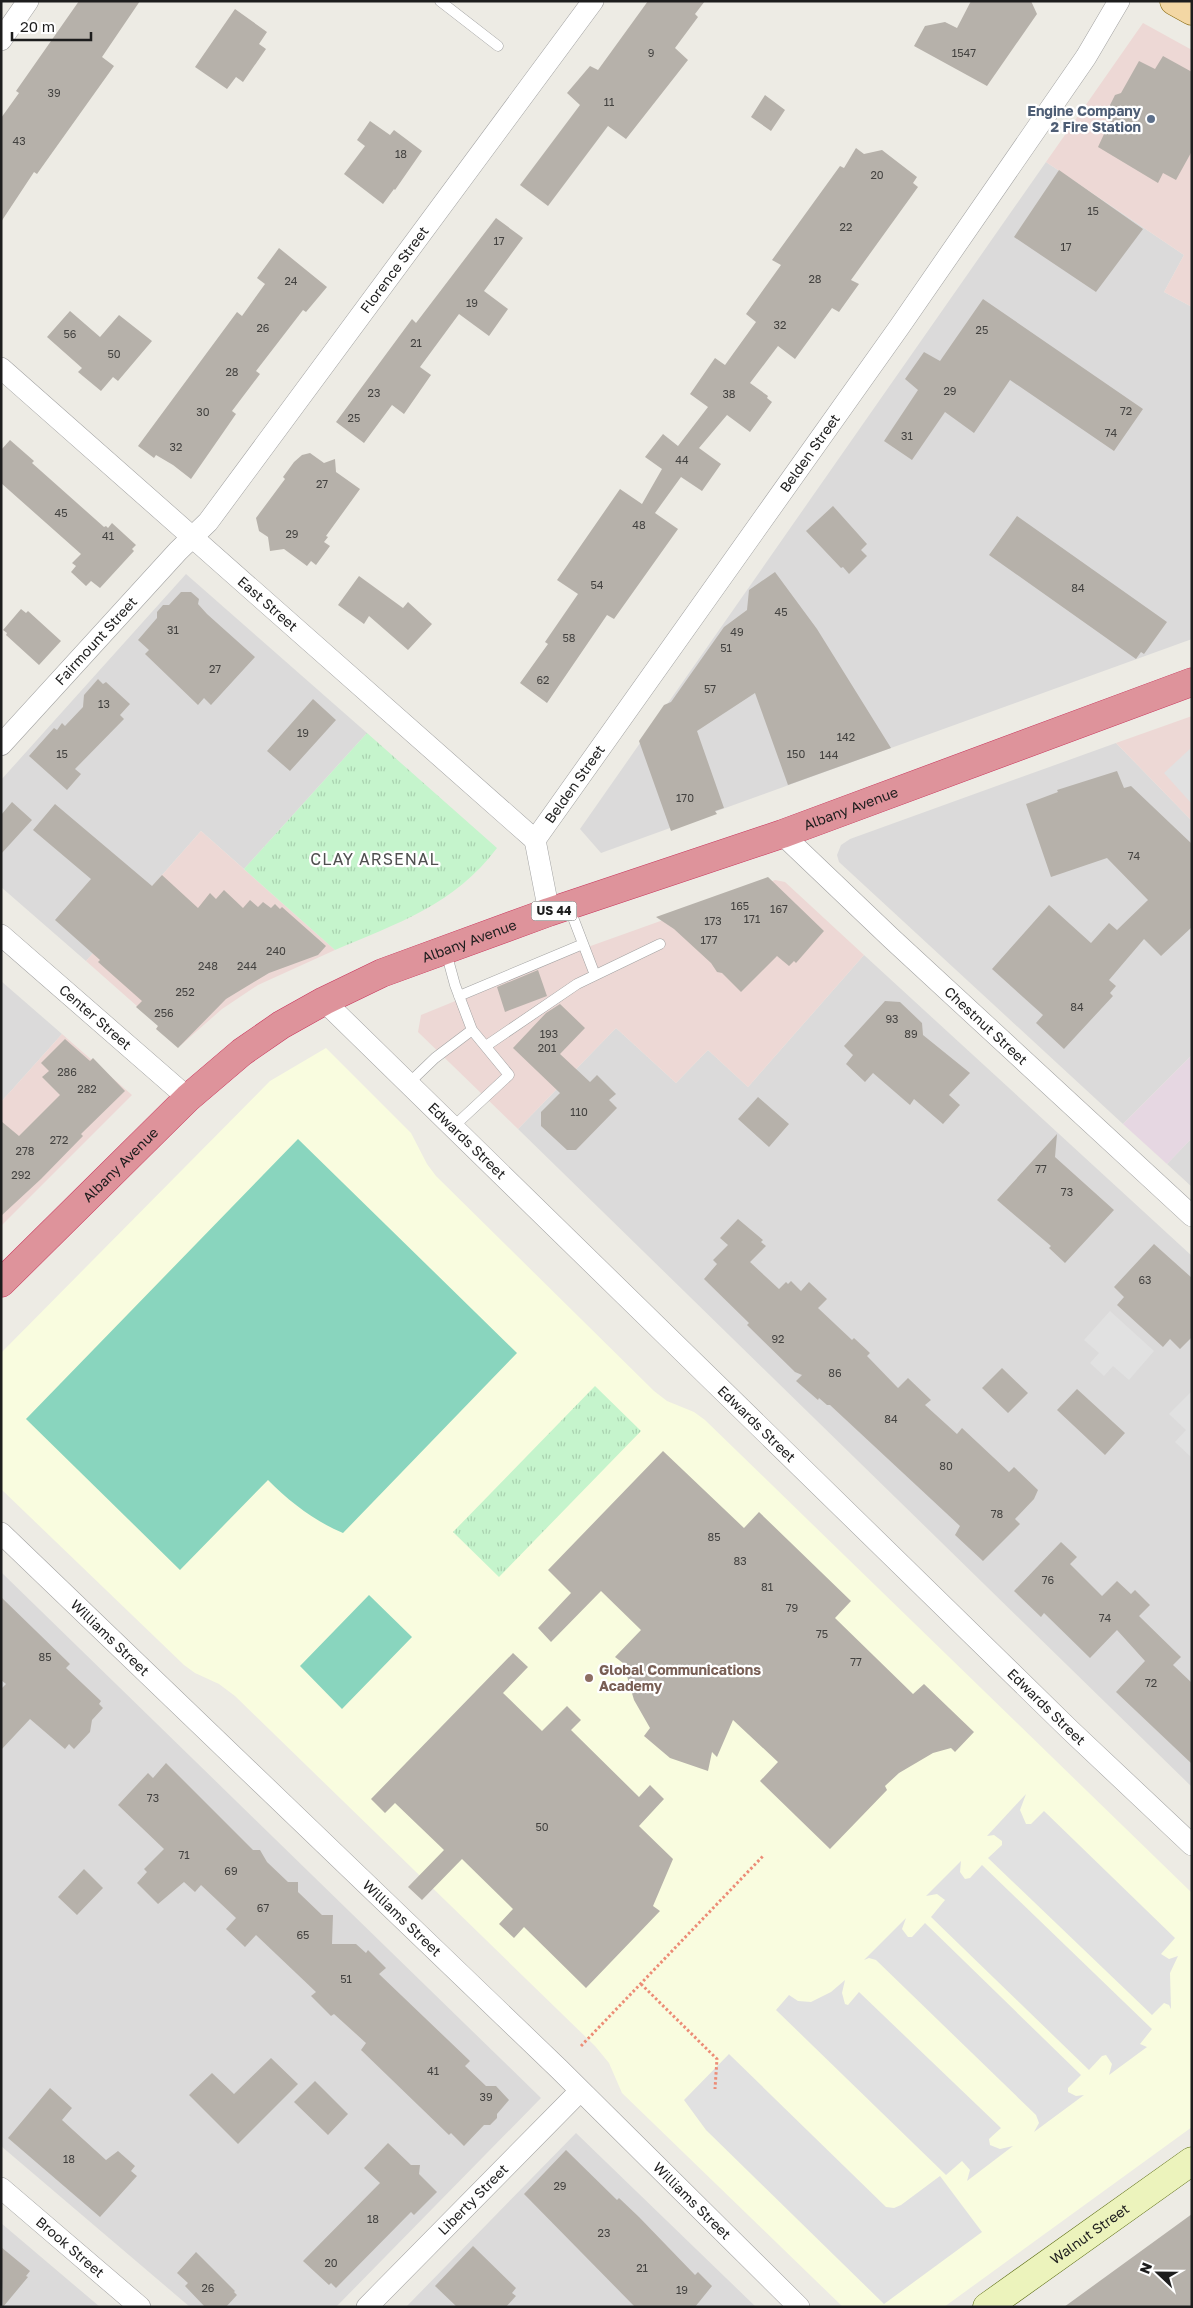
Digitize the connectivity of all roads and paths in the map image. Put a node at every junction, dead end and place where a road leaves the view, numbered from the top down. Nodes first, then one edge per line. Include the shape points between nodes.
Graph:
1 (28, 1) edge
2 (440, 1) edge
3 (593, 1) edge
4 (1120, 1) edge
5 (1174, 1) edge
6 (1192, 11) edge
7 (1, 40) edge
8 (498, 46) dead end
9 (1, 368) edge
10 (193, 537) junction
11 (1192, 682) edge
12 (1, 745) edge
13 (782, 834) junction
14 (535, 840) junction
15 (559, 909) junction
16 (1, 936) edge
17 (583, 944) junction
18 (660, 944) dead end
19 (446, 950) junction
20 (595, 975) junction
21 (460, 996) junction
22 (324, 1001) junction
23 (472, 1030) junction
24 (486, 1046) junction
25 (409, 1083) junction
26 (188, 1098) junction
27 (453, 1127) junction
28 (1192, 1216) edge
29 (1, 1283) edge
30 (1, 1533) edge
31 (1192, 1844) edge
32 (764, 1855) dead end
33 (641, 1984) junction
34 (581, 2046) dead end
35 (716, 2089) dead end
36 (580, 2091) junction
37 (1192, 2161) edge
38 (1, 2188) edge
39 (140, 2307) edge
40 (367, 2307) edge
41 (799, 2307) edge
42 (988, 2307) edge

1 - 7 street
2 - 8 lane
3 - 10 street, Florence Street via 208,522
4 - 14 street, Belden Street via 1086,57 900,326
5 - 6 main road
9 - 10 street, East Street
10 - 12 street, Fairmount Street
10 - 14 street, East Street
11 - 13 highway, Albany Avenue / US 44
13 - 15 highway, Albany Avenue / US 44
13 - 28 street, Chestnut Street
14 - 15 street
15 - 17 lane
15 - 19 highway, Albany Avenue / US 44
16 - 26 street, Center Street
17 - 20 lane
17 - 21 lane
18 - 20 lane
19 - 21 lane
19 - 22 highway, Albany Avenue / US 44 via 382,973
20 - 24 lane via 554,998
21 - 23 lane
22 - 25 street, Edwards Street
22 - 26 highway, Albany Avenue / US 44 via 242,1052
23 - 24 lane
23 - 25 lane
24 - 27 lane via 509,1075
25 - 27 street, Edwards Street
26 - 29 highway, Albany Avenue / US 44
27 - 31 street, Edwards Street via 1070,1730
30 - 36 street, Williams Street
32 - 33 path
33 - 34 path
33 - 35 path via 717,2059
36 - 40 street, Liberty Street
36 - 41 street, Williams Street
37 - 42 street, Walnut Street
38 - 39 street, Brook Street

